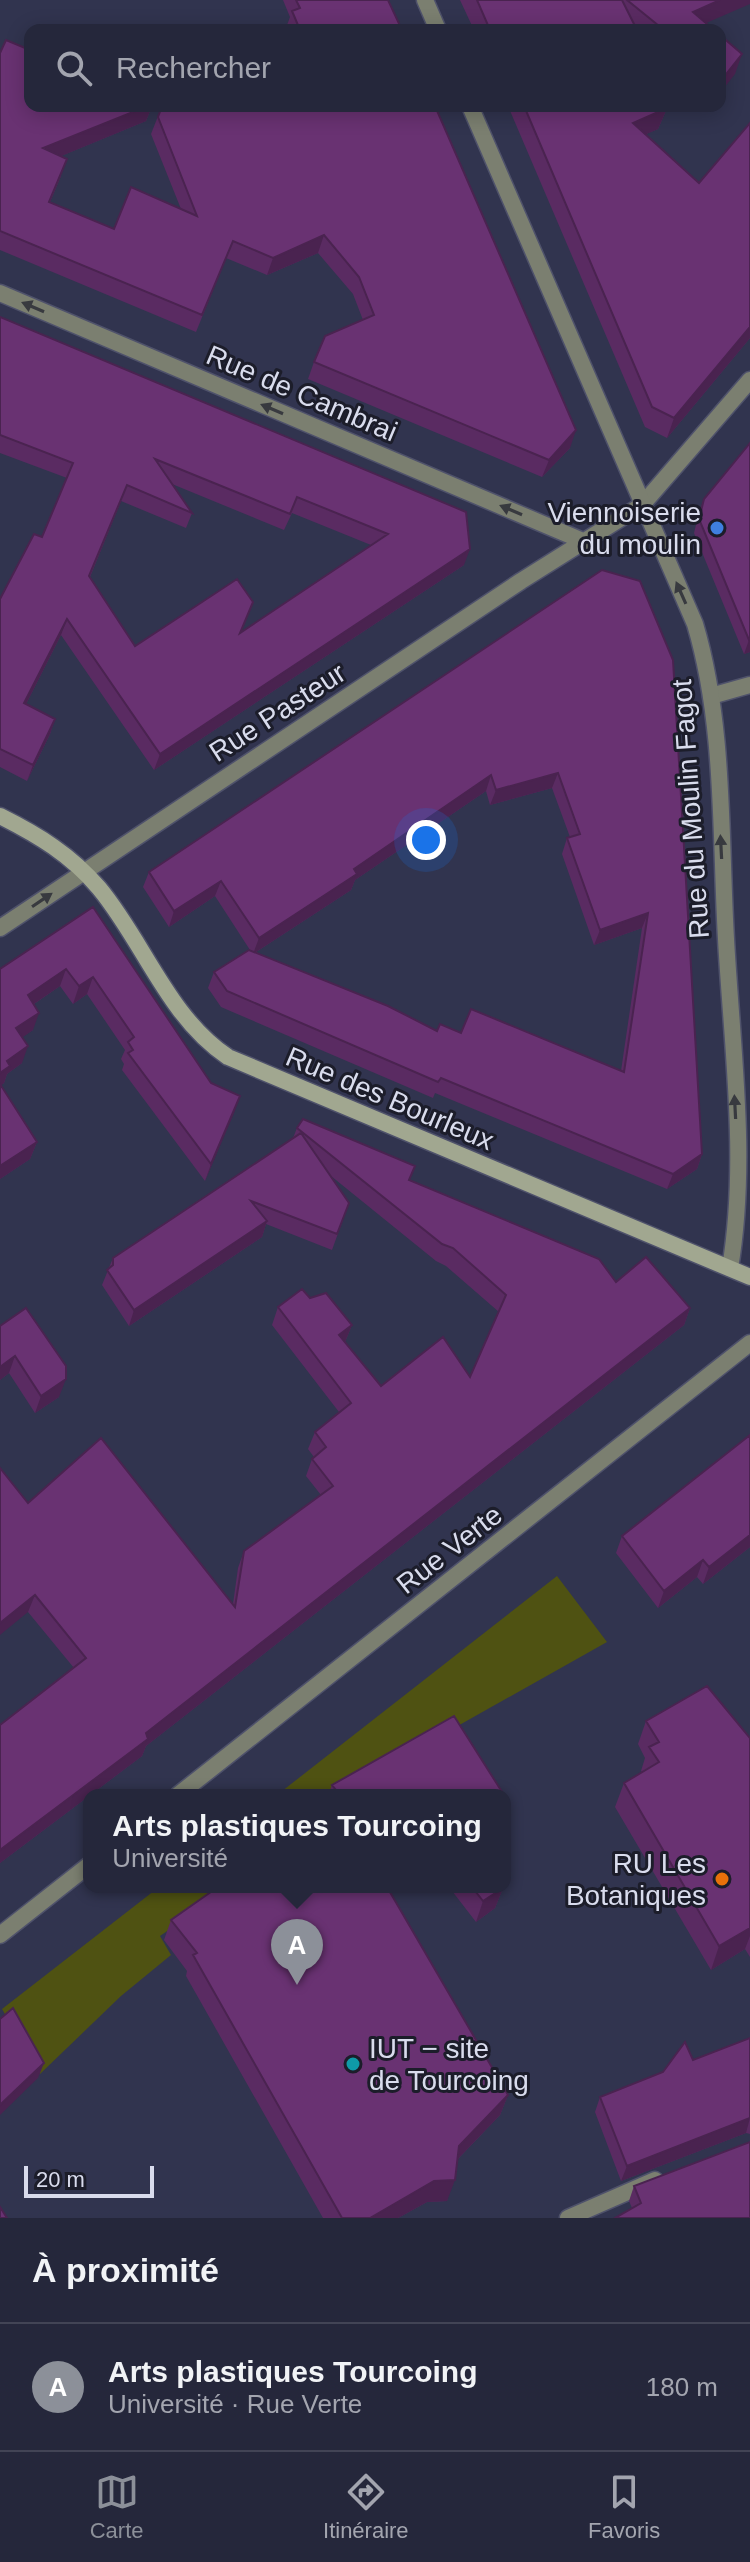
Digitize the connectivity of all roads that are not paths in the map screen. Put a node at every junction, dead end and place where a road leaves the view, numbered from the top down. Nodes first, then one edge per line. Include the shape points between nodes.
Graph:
1 (425, 0) edge
2 (435, 24) edge
3 (473, 112) edge
4 (0, 293) edge
5 (750, 380) edge
6 (642, 505) junction
7 (583, 541) junction
8 (750, 685) edge
9 (711, 696) junction
10 (0, 816) edge
11 (84, 872) junction
12 (0, 928) edge
13 (730, 1268) junction
14 (750, 1277) edge
15 (750, 1343) edge
16 (186, 1789) edge
17 (83, 1870) edge
18 (0, 1935) edge
19 (664, 2176) edge
20 (568, 2218) edge

1 - 2 street
3 - 6 street, Rue du Moulin Fagot
7 -> 4 street, Rue de Cambrai
5 - 6 street, Rue Pasteur
6 - 7 street, Rue Pasteur
9 -> 6 street, Rue du Moulin Fagot via 695,624
7 - 11 street, Rue Pasteur
8 - 9 street
13 -> 9 street, Rue du Moulin Fagot via 738,1197 736,1127
10 - 11 main road, Rue des Bourleux via 51,843
12 -> 11 street, Rue Pasteur
11 - 13 main road, Rue des Bourleux via 196,1032 228,1057
13 - 14 main road, Rue des Bourleux
15 - 16 street, Rue Verte
17 - 18 street
19 - 20 street

